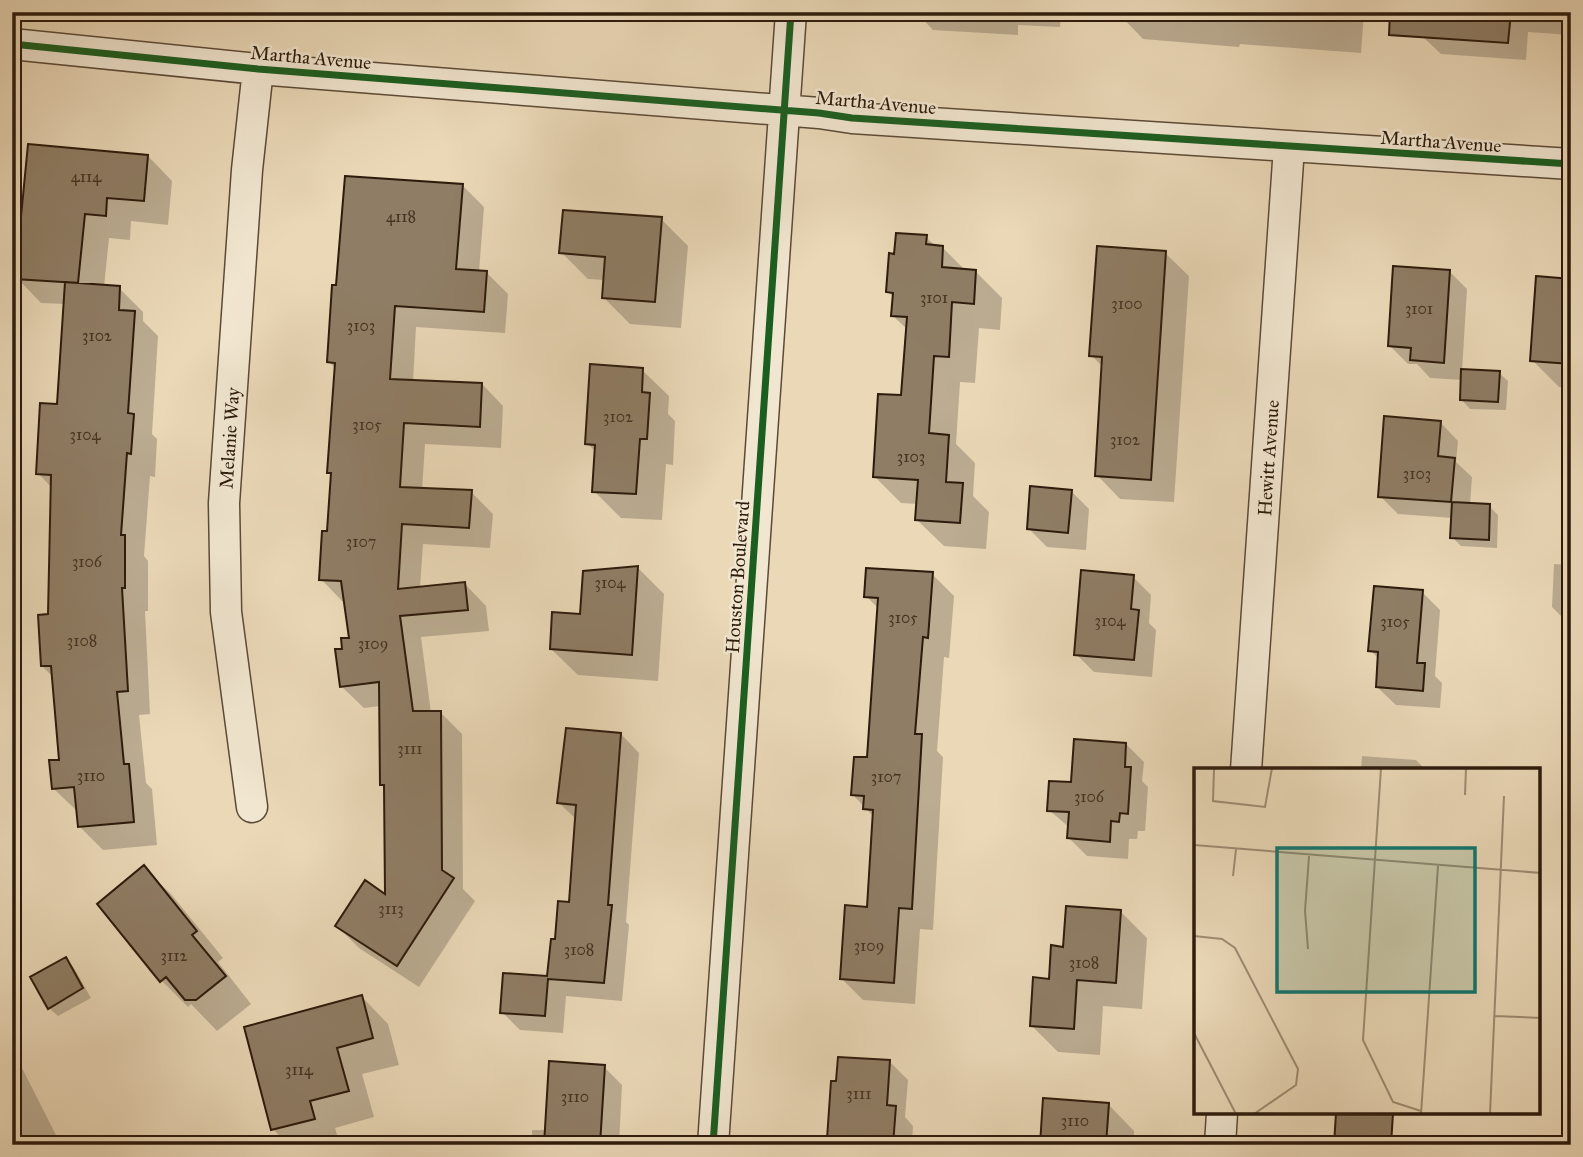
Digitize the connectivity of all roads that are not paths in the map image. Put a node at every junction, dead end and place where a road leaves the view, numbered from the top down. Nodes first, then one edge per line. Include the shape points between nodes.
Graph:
1 (791, 12) edge
2 (12, 44) edge
3 (258, 69) junction
4 (785, 112) junction
5 (1289, 147) junction
6 (1571, 164) edge
7 (1246, 768) edge
8 (252, 807) dead end
9 (1222, 1115) edge
10 (713, 1145) edge
11 (1220, 1145) edge

1 - 4 street, Houston Boulevard
2 - 3 street, Martha Avenue
3 - 4 street, Martha Avenue
3 - 8 street, Melanie Way via 225,503 226,612
4 - 5 street, Martha Avenue
4 - 10 street, Houston Boulevard
5 - 6 street, Martha Avenue
5 - 7 street, Hewitt Avenue
9 - 11 street

